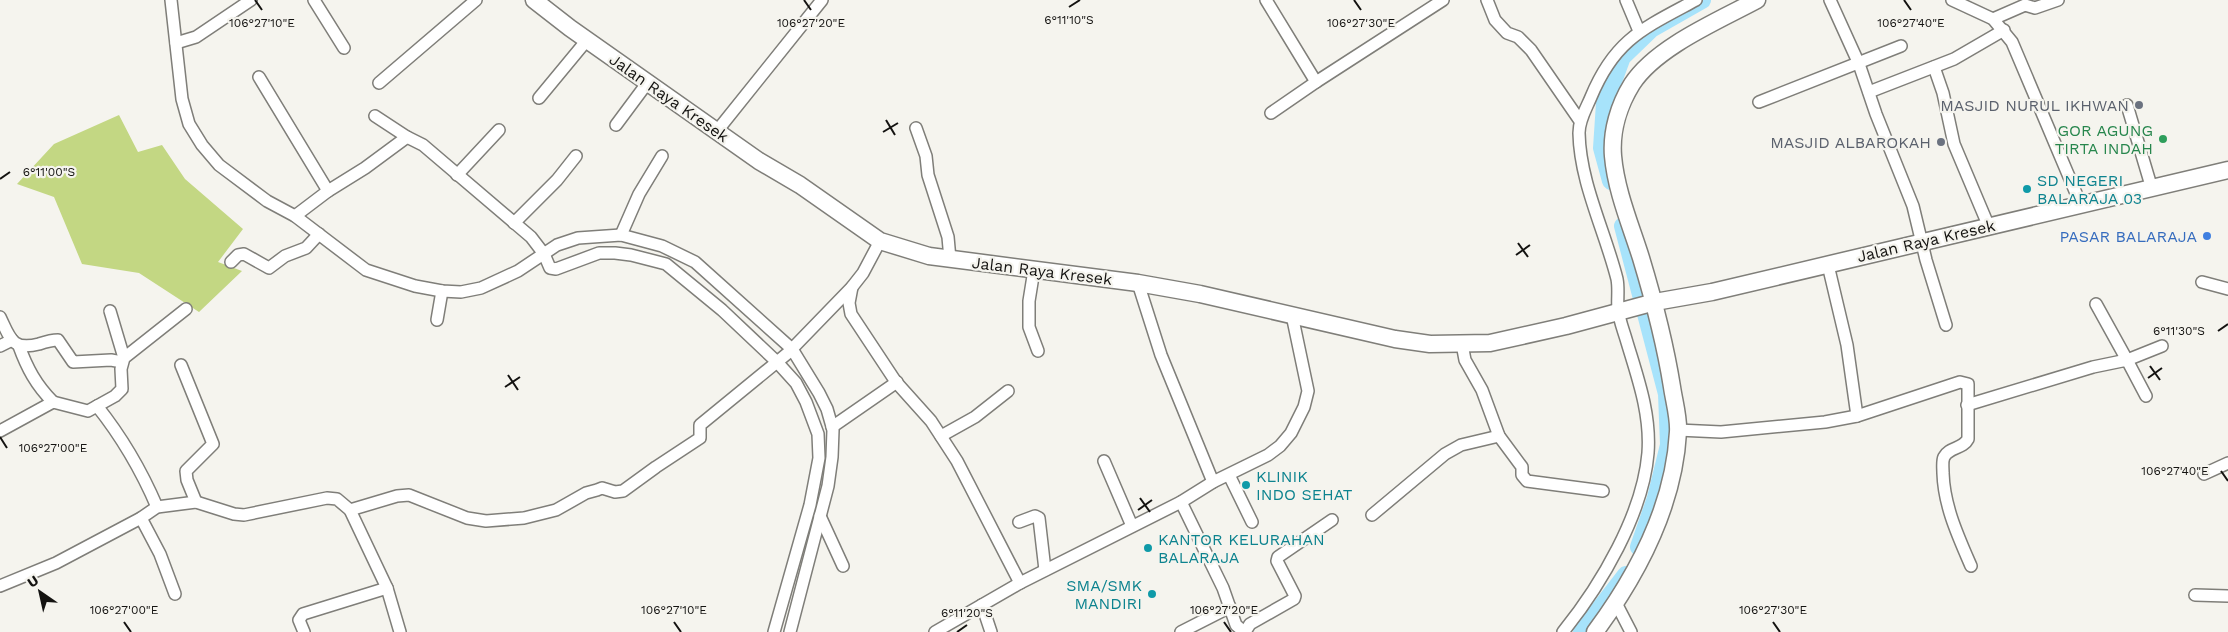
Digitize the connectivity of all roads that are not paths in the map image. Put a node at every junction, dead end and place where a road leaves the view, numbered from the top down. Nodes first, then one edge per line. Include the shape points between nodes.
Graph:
1 (171, 0) edge
2 (251, 0) edge
3 (314, 0) edge
4 (476, 0) edge
5 (822, 0) edge
6 (1266, 0) edge
7 (1443, 0) edge
8 (1487, 0) edge
9 (1626, 0) edge
10 (1696, 0) edge
11 (1757, 0) edge
12 (1830, 0) edge
13 (1952, 0) edge
14 (2058, 0) edge
15 (538, 1) edge
16 (1994, 19) junction
17 (2004, 30) junction
18 (1639, 31) junction
19 (587, 40) junction
20 (176, 43) junction
21 (1901, 46) dead end
22 (344, 48) dead end
23 (1859, 64) junction
24 (1934, 67) junction
25 (259, 76) dead end
26 (379, 82) dead end
27 (648, 82) junction
28 (1316, 82) junction
29 (1869, 92) junction
30 (539, 98) dead end
31 (1759, 102) dead end
32 (2127, 105) dead end
33 (1272, 113) dead end
34 (375, 116) dead end
35 (1580, 121) junction
36 (616, 125) dead end
37 (916, 128) dead end
38 (499, 130) dead end
39 (717, 131) junction
40 (407, 137) junction
41 (576, 156) dead end
42 (662, 156) dead end
43 (2228, 170) edge
44 (457, 175) junction
45 (2152, 189) junction
46 (328, 190) junction
47 (2081, 205) junction
48 (295, 216) junction
49 (514, 222) junction
50 (1989, 227) junction
51 (319, 234) junction
52 (621, 235) junction
53 (880, 241) junction
54 (1922, 242) junction
55 (669, 258) junction
56 (950, 259) junction
57 (546, 260) junction
58 (231, 262) dead end
59 (694, 264) junction
60 (1828, 264) junction
61 (1034, 270) junction
62 (681, 274) junction
63 (2202, 282) dead end
64 (1138, 283) junction
65 (707, 284) junction
66 (852, 286) junction
67 (2228, 289) edge
68 (442, 293) junction
69 (1653, 303) junction
70 (729, 304) junction
71 (2096, 304) dead end
72 (186, 309) dead end
73 (110, 311) dead end
74 (1621, 311) junction
75 (1292, 315) junction
76 (0, 317) edge
77 (437, 320) dead end
78 (1946, 325) dead end
79 (15, 343) junction
80 (1462, 344) junction
81 (0, 346) edge
82 (2162, 346) dead end
83 (1038, 351) dead end
84 (784, 356) junction
85 (123, 360) junction
86 (2127, 360) junction
87 (181, 365) dead end
88 (897, 382) junction
89 (1008, 391) dead end
90 (2146, 396) dead end
91 (813, 398) junction
92 (53, 402) junction
93 (1967, 405) junction
94 (97, 406) junction
95 (820, 414) junction
96 (1857, 416) junction
97 (1678, 430) junction
98 (0, 431) edge
99 (827, 431) junction
100 (941, 436) junction
101 (1499, 436) junction
102 (1104, 461) dead end
103 (2228, 463) edge
104 (2204, 474) dead end
105 (1228, 475) junction
106 (1213, 482) junction
107 (821, 487) junction
108 (1603, 491) dead end
109 (196, 502) junction
110 (1181, 502) junction
111 (157, 507) junction
112 (350, 510) junction
113 (1372, 515) dead end
114 (820, 516) junction
115 (141, 518) junction
116 (1332, 520) dead end
117 (1020, 522) dead end
118 (1252, 522) dead end
119 (1132, 526) junction
120 (842, 566) dead end
121 (1971, 566) dead end
122 (1045, 570) junction
123 (1020, 583) junction
124 (0, 586) edge
125 (387, 588) junction
126 (175, 594) dead end
127 (2195, 596) dead end
128 (2228, 596) edge
129 (1616, 603) junction
130 (982, 605) junction
131 (1230, 607) junction
132 (304, 632) edge
133 (400, 632) edge
134 (774, 632) edge
135 (790, 632) edge
136 (935, 632) edge
137 (991, 632) edge
138 (1181, 632) edge
139 (1244, 632) edge
140 (1563, 632) edge
141 (1595, 632) edge
142 (1631, 632) edge

1 - 20 street
2 - 20 street via 196,37
3 - 22 street
4 - 26 street
5 - 39 street
6 - 28 street
7 - 28 street
8 - 35 street via 1495,20 1531,50
9 - 18 street
10 - 18 street
11 - 69 main road via 1656,58 1633,84 1620,107 1614,131 1613,156
12 - 23 street
13 - 16 street
14 - 16 street via 2035,8 2025,5
15 - 19 main road, Jalan Raya Kresek
16 - 17 street
17 - 24 street
17 - 47 street via 2034,90
18 - 35 street via 1610,60
19 - 27 main road, Jalan Raya Kresek
19 - 30 street
20 - 48 street via 182,99 189,124 202,145 219,165 267,201
21 - 23 street
23 - 29 street
23 - 31 street
24 - 29 street
24 - 50 street via 1954,144
25 - 46 street
27 - 36 street
27 - 39 main road, Jalan Raya Kresek
28 - 33 street
29 - 54 street via 1913,206
32 - 45 street
34 - 40 street
35 - 74 street via 1586,173 1617,281
37 - 56 street via 948,237
38 - 44 street
39 - 53 main road, Jalan Raya Kresek
40 - 44 street via 423,145
40 - 46 street
41 - 49 street via 557,180
42 - 52 street via 639,194
43 - 45 main road, Jalan Raya Kresek
44 - 49 street
45 - 47 main road, Jalan Raya Kresek
46 - 48 street
47 - 50 main road, Jalan Raya Kresek
48 - 51 street
49 - 57 street via 532,237
50 - 54 main road, Jalan Raya Kresek
51 - 58 street via 306,248 285,256 271,268 244,254
51 - 68 street via 366,270
52 - 55 street via 662,246
52 - 57 street via 578,238 557,245
53 - 56 main road, Jalan Raya Kresek
53 - 66 street
54 - 60 main road, Jalan Raya Kresek
54 - 78 street
55 - 57 street via 599,254 556,269
55 - 59 street
55 - 62 street
56 - 61 main road, Jalan Raya Kresek
57 - 68 street via 481,288
59 - 62 street
59 - 65 street
60 - 69 main road, Jalan Raya Kresek
60 - 96 street via 1847,345
61 - 64 main road, Jalan Raya Kresek
61 - 83 street via 1029,327
62 - 65 street
63 - 67 street
64 - 75 main road, Jalan Raya Kresek
64 - 106 street via 1162,355
65 - 70 street
65 - 70 street
66 - 84 street
66 - 88 street via 851,314
68 - 77 street
69 - 74 main road, Jalan Raya Kresek
69 - 97 main road via 1666,352
70 - 84 street
70 - 84 street
71 - 86 street
72 - 85 street
73 - 85 street
74 - 80 main road, Jalan Raya Kresek via 1531,335 1490,343
74 - 140 street via 1648,420 1648,453 1643,483 1606,572
75 - 80 main road, Jalan Raya Kresek via 1395,339
75 - 105 street via 1308,391 1304,407 1291,433 1280,446
76 - 79 street
79 - 81 street
79 - 85 street via 28,347 58,340 73,362
79 - 92 street via 35,382
80 - 101 street via 1465,360 1482,390
82 - 86 street
84 - 91 street
84 - 91 street via 796,384
84 - 112 street via 700,425 700,438 623,491 602,488 556,510 502,520 467,518 409,495
85 - 94 street via 122,388
86 - 90 street
86 - 93 street
87 - 109 street via 213,444 186,471
88 - 99 street
88 - 100 street
89 - 100 street via 974,417
91 - 95 street
91 - 95 street
92 - 94 street via 88,411
92 - 98 street
93 - 96 street via 1968,384 1960,382
93 - 121 street via 1968,439 1943,459 1945,498
94 - 111 street via 147,484
95 - 99 street
95 - 99 street
96 - 97 street via 1721,432
97 - 129 main road via 1672,474 1652,536
99 - 107 street
100 - 123 street
101 - 108 street via 1522,467 1524,478
101 - 113 street via 1461,445 1445,454
102 - 119 street
103 - 104 street
105 - 106 street
105 - 118 street
106 - 110 street
107 - 114 street
107 - 134 street
109 - 111 street
109 - 112 street via 244,516 326,498 337,499
110 - 119 street
110 - 131 street
111 - 115 street
112 - 125 street
114 - 120 street
114 - 135 street
115 - 124 street via 56,563
115 - 126 street via 160,554
116 - 139 street via 1278,557 1294,600 1250,624
117 - 122 street via 1035,516 1038,518
119 - 122 street
122 - 123 street
123 - 130 street
125 - 132 street via 303,614 299,620
125 - 133 street
127 - 128 street
129 - 141 main road
129 - 142 street
130 - 136 street
130 - 137 street
131 - 138 street
131 - 139 street via 1236,625

